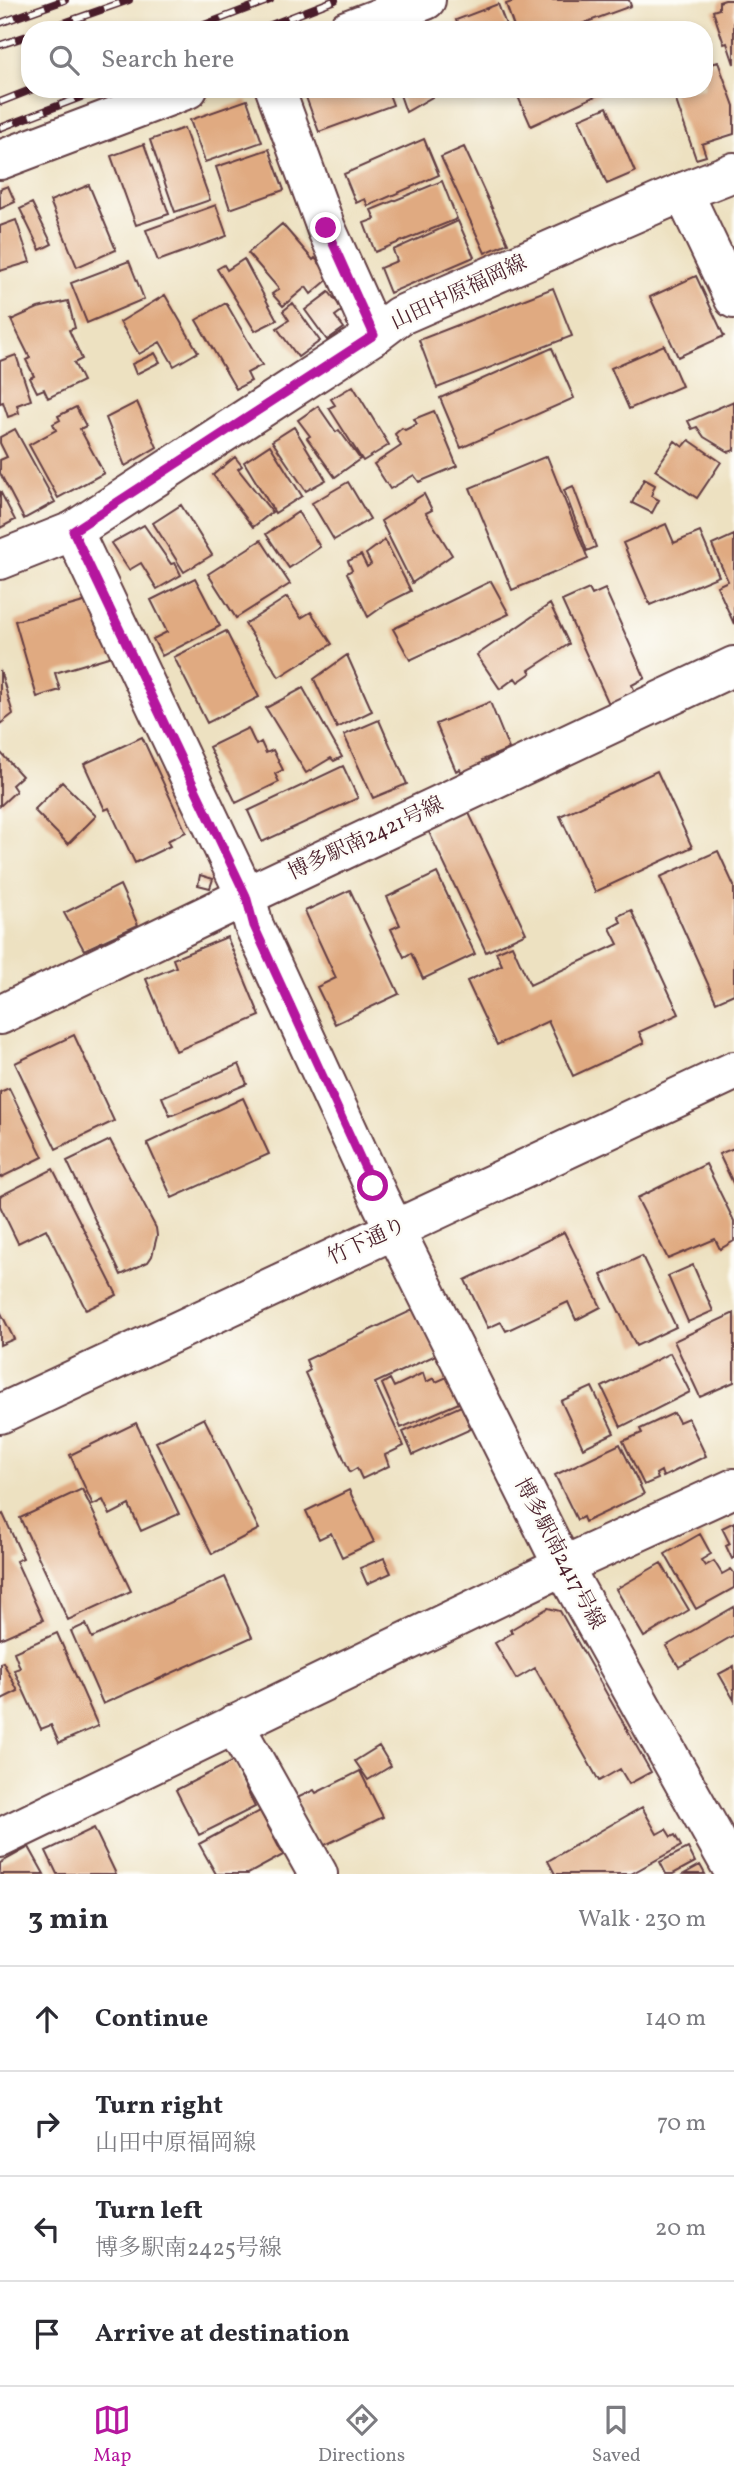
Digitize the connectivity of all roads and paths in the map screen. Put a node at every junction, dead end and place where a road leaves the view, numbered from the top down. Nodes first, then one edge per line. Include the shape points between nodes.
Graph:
1 (426, 0) edge
2 (371, 21) edge
3 (164, 98) edge
4 (278, 98) edge
5 (0, 160) edge
6 (734, 172) edge
7 (683, 192) junction
8 (734, 299) edge
9 (374, 335) junction
10 (73, 531) junction
11 (0, 559) edge
12 (734, 666) edge
13 (246, 896) junction
14 (0, 1015) edge
15 (731, 1079) edge
16 (395, 1229) junction
17 (0, 1414) edge
18 (734, 1488) edge
19 (563, 1566) junction
20 (234, 1724) junction
21 (0, 1838) edge
22 (734, 1872) edge
23 (318, 1874) edge

1 - 2 street
3 - 5 street
4 - 9 street via 326,228
6 - 7 street, 山田中原福岡線
7 - 8 street
7 - 9 street, 山田中原福岡線 via 399,316
9 - 10 street, 山田中原福岡線
10 - 11 street, 山田中原福岡線
10 - 13 street, 博多駅南2417号線
12 - 13 street, 博多駅南2421号線
13 - 14 street, 博多駅南2421号線
13 - 16 street, 博多駅南2417号線 via 254,926
15 - 16 street, 竹下通り
16 - 17 street, 竹下通り
16 - 19 street, 博多駅南2417号線
18 - 19 street
19 - 20 street
19 - 22 street, 博多駅南2417号線
20 - 21 street
20 - 23 street

